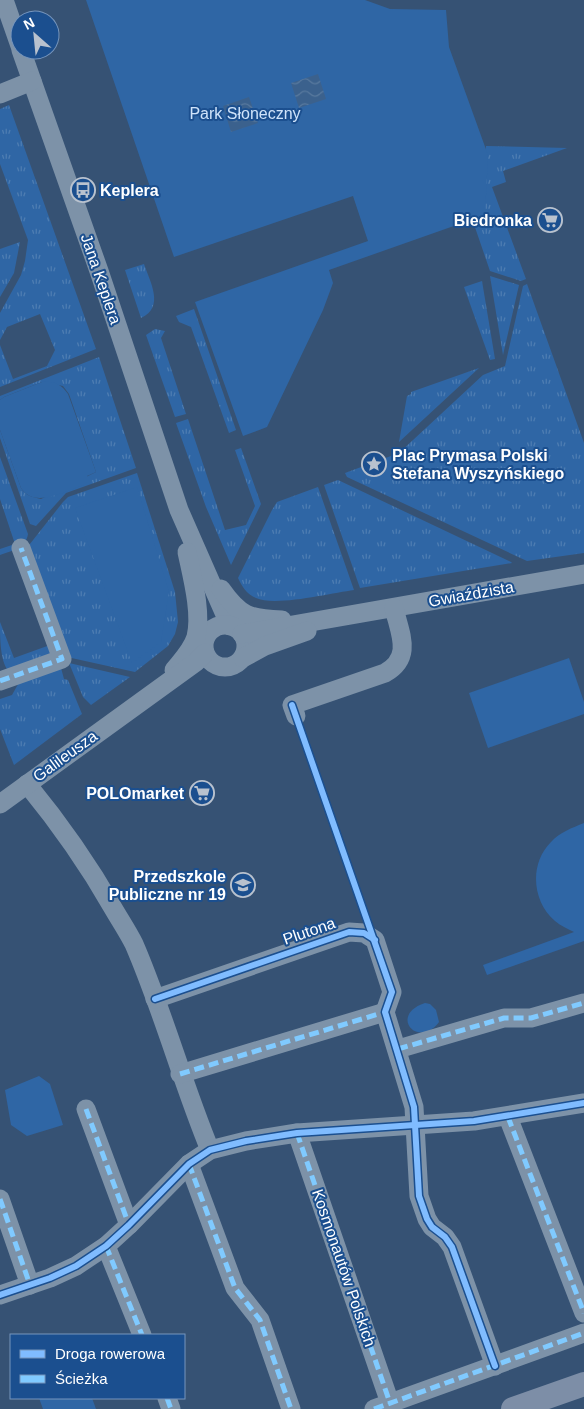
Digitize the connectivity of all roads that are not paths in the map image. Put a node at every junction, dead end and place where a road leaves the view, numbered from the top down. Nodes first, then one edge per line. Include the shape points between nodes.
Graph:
1 (4, 0) edge
2 (10, 17) edge
3 (24, 60) edge
4 (32, 82) junction
5 (0, 94) edge
6 (189, 544) junction
7 (21, 548) dead end
8 (584, 574) edge
9 (394, 608) junction
10 (359, 615) junction
11 (318, 620) junction
12 (228, 630) junction
13 (205, 653) junction
14 (243, 658) junction
15 (219, 666) junction
16 (0, 681) edge
17 (154, 691) junction
18 (131, 710) junction
19 (296, 716) dead end
20 (27, 784) junction
21 (0, 804) edge
22 (155, 999) junction
23 (584, 1003) edge
24 (385, 1012) junction
25 (398, 1049) junction
26 (180, 1074) junction
27 (584, 1103) edge
28 (86, 1109) dead end
29 (508, 1116) junction
30 (416, 1124) junction
31 (297, 1134) junction
32 (210, 1150) junction
33 (189, 1164) junction
34 (0, 1199) edge
35 (129, 1226) junction
36 (106, 1246) junction
37 (30, 1285) junction
38 (0, 1295) edge
39 (584, 1313) edge
40 (584, 1333) edge
41 (142, 1334) edge
42 (495, 1366) junction
43 (584, 1384) edge
44 (382, 1406) edge
45 (290, 1409) edge
46 (513, 1409) edge

1 - 2 street
3 - 4 street, Jana Keplera
4 - 5 street
4 - 6 street, Jana Keplera via 99,271
6 - 11 street, Jana Keplera via 236,609 254,617
6 - 12 street, Jana Keplera
6 - 17 street, Jana Keplera via 198,625 195,639 187,655
7 - 16 street via 62,659
8 - 9 street, Gwiaździsta
9 - 10 street, Gwiaździsta
9 - 19 street via 403,650 394,668 292,705
10 - 11 street, Gwiaździsta
10 - 14 street, Gwiaździsta via 265,646
11 - 12 street, Gwiaździsta
12 - 13 street via 205,640
12 - 14 street via 246,642
13 - 15 street
13 - 17 street, Galileusza
14 - 15 street via 228,667
15 - 18 street, Galileusza
17 - 18 street, Galileusza
18 - 20 street, Galileusza
20 - 21 street, Galileusza
20 - 22 street via 71,842 107,898 133,942
22 - 24 street, Plutona via 349,932 364,933 374,940 392,992
22 - 26 street
23 - 25 street via 531,1018 504,1018
24 - 25 street
24 - 26 street
25 - 30 street via 412,1095
26 - 32 street
27 - 29 street
28 - 35 street
29 - 30 street
29 - 39 street
30 - 31 street
30 - 42 street via 419,1196 432,1227 452,1247
31 - 32 street via 246,1140
31 - 44 street, Kosmonautów Polskich
32 - 33 street
33 - 35 street
33 - 45 street via 235,1288 260,1320
34 - 37 street
35 - 36 street
36 - 37 street via 76,1266
36 - 41 street
37 - 38 street
40 - 42 street, Kosmonautów Polskich
42 - 44 street, Kosmonautów Polskich
43 - 46 main road

